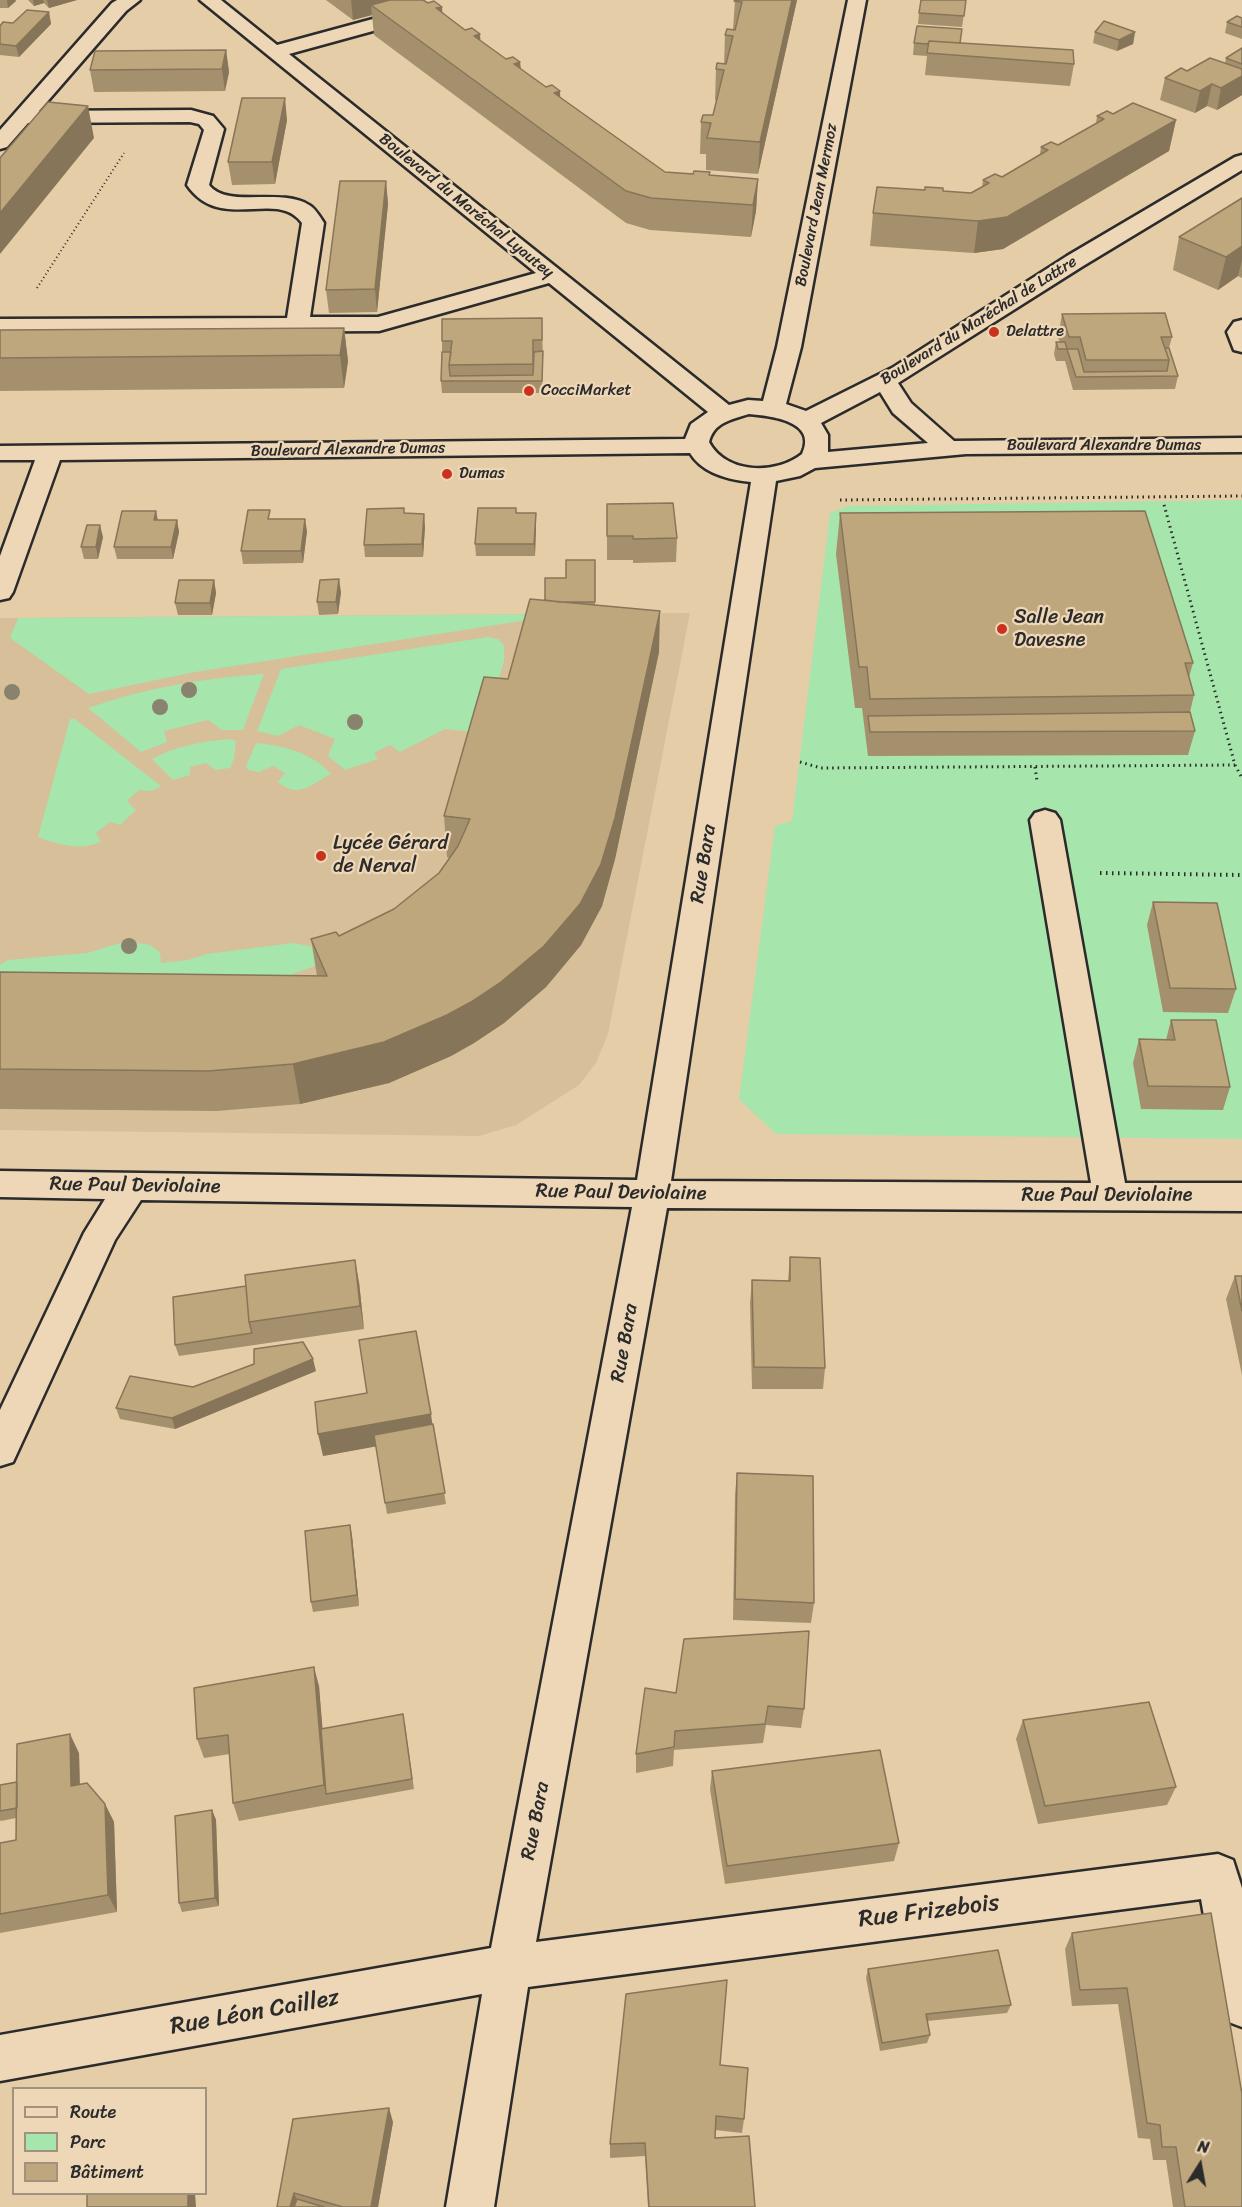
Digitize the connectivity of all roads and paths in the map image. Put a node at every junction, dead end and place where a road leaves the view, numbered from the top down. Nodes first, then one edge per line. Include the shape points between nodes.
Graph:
1 (208, 0) edge
2 (857, 0) edge
3 (123, 2) edge
4 (425, 11) edge
5 (274, 52) junction
6 (148, 116) junction
7 (22, 117) junction
8 (0, 143) edge
9 (1242, 161) edge
10 (553, 276) junction
11 (297, 324) junction
12 (6, 326) edge
13 (885, 381) junction
14 (773, 408) junction
15 (723, 412) junction
16 (811, 427) junction
17 (1242, 445) edge
18 (696, 446) junction
19 (955, 446) junction
20 (0, 453) edge
21 (50, 453) junction
22 (809, 461) junction
23 (765, 477) junction
24 (1242, 496) edge
25 (1163, 501) dead end
26 (762, 506) junction
27 (0, 592) edge
28 (800, 762) dead end
29 (1235, 765) junction
30 (1242, 778) edge
31 (1045, 820) dead end
32 (1055, 873) junction
33 (1242, 875) edge
34 (0, 1184) edge
35 (132, 1186) junction
36 (652, 1194) junction
37 (1110, 1196) junction
38 (1242, 1197) edge
39 (0, 1450) edge
40 (509, 1967) junction
41 (1242, 2005) edge
42 (0, 2058) edge
43 (470, 2207) edge

1 - 5 street, Boulevard du Maréchal Lyautey
2 - 14 street, Boulevard Jean Mermoz via 789,348
3 - 7 street
4 - 5 street
5 - 10 street, Boulevard du Maréchal Lyautey
6 - 7 street
6 - 11 street via 191,116 206,120 214,129 198,184 202,194 216,202 285,202 303,209 313,223
6 - 12 path
7 - 8 street
9 - 13 street, Boulevard du Maréchal de Lattre
10 - 11 street via 379,324
10 - 15 street, Boulevard du Maréchal Lyautey
11 - 12 street
13 - 16 street, Boulevard du Maréchal de Lattre
13 - 19 street via 902,408
14 - 15 street
14 - 16 street via 792,414
15 - 18 street via 706,420 696,432
16 - 19 street, Boulevard Alexandre Dumas
16 - 22 street via 819,442
17 - 19 street, Boulevard Alexandre Dumas
18 - 21 street, Boulevard Alexandre Dumas
18 - 23 street via 704,459 720,469
19 - 22 street, Boulevard Alexandre Dumas
20 - 21 street, Boulevard Alexandre Dumas
21 - 27 street
22 - 23 street
23 - 26 street, Rue Bara
24 - 26 path via 834,500
25 - 29 path
26 - 36 street, Rue Bara
28 - 29 path via 821,768
29 - 30 path
31 - 32 street
32 - 33 path
32 - 37 street
34 - 35 street, Rue Paul Deviolaine
35 - 36 street, Rue Paul Deviolaine
35 - 39 street via 100,1233
36 - 37 street, Rue Paul Deviolaine
36 - 40 street, Rue Bara
37 - 38 street, Rue Paul Deviolaine
40 - 41 street, Rue Frizebois via 1218,1875
40 - 42 street, Rue Léon Caillez
40 - 43 street, Rue Bara

